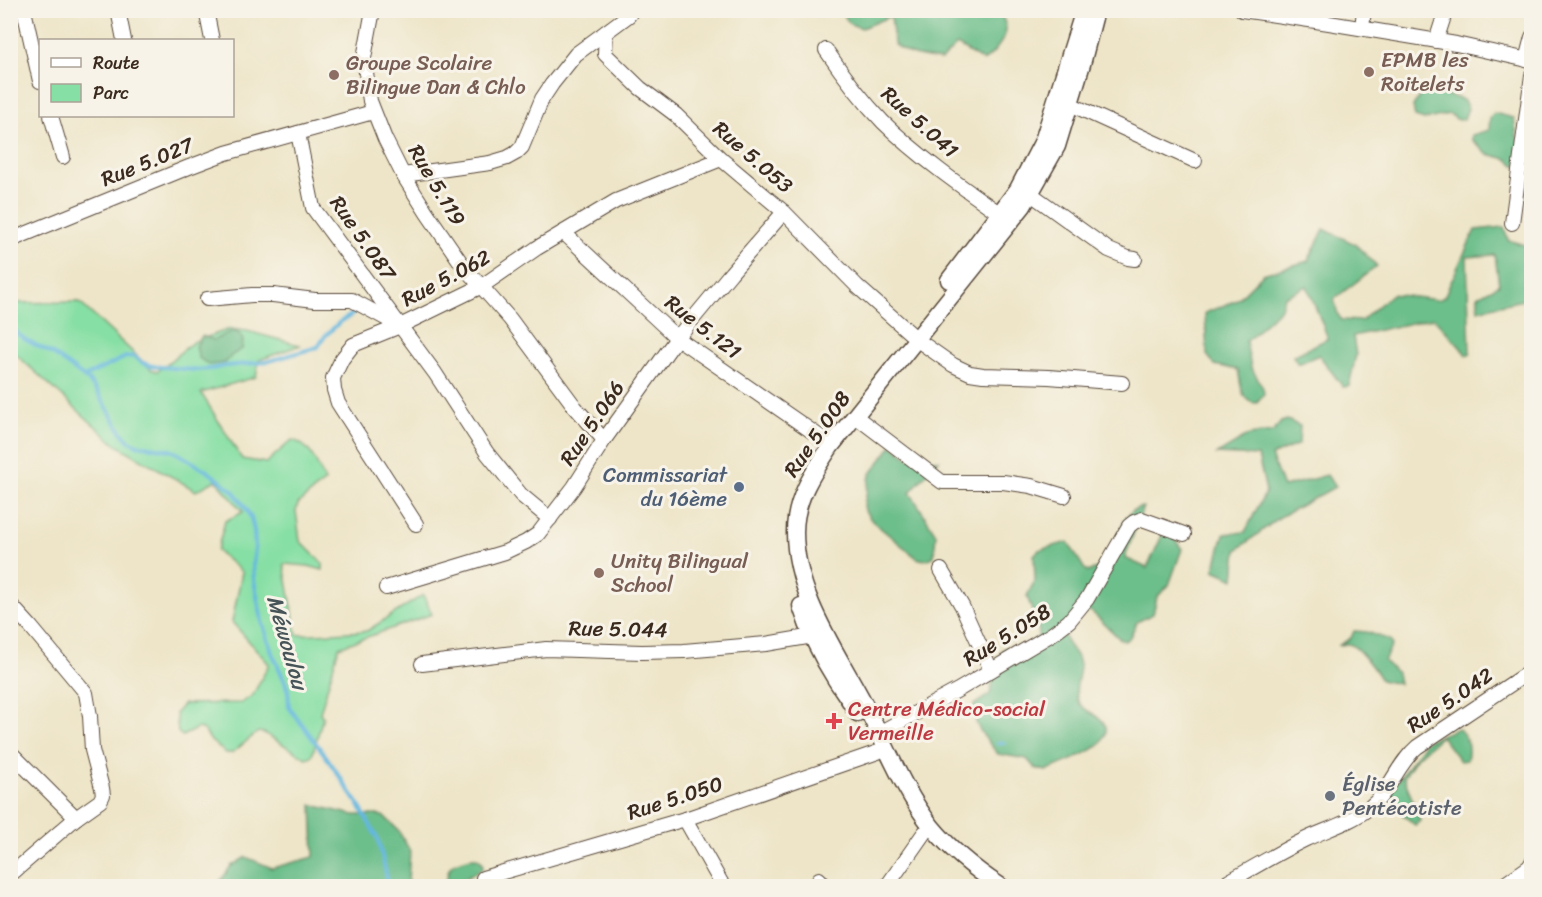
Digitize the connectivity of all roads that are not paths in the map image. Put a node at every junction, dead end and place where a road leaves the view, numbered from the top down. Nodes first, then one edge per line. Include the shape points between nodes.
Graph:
1 (24, 10) edge
2 (118, 10) edge
3 (206, 10) edge
4 (373, 10) edge
5 (632, 10) edge
6 (1084, 10) edge
7 (1096, 10) edge
8 (1242, 10) edge
9 (1364, 10) edge
10 (1446, 10) edge
11 (1362, 28) junction
12 (606, 32) junction
13 (1532, 37) edge
14 (124, 39) edge
15 (212, 39) edge
16 (1436, 41) junction
17 (826, 50) dead end
18 (1529, 60) edge
19 (1532, 75) edge
20 (39, 77) edge
21 (1070, 104) junction
22 (373, 112) junction
23 (51, 117) edge
24 (298, 133) junction
25 (63, 157) dead end
26 (721, 159) junction
27 (1195, 161) dead end
28 (403, 175) junction
29 (1030, 194) junction
30 (784, 212) junction
31 (999, 213) junction
32 (1512, 222) dead end
33 (564, 233) junction
34 (10, 242) edge
35 (1136, 259) dead end
36 (482, 286) junction
37 (207, 299) dead end
38 (400, 326) junction
39 (913, 336) junction
40 (676, 338) junction
41 (1122, 383) dead end
42 (855, 416) junction
43 (604, 440) junction
44 (826, 441) junction
45 (1064, 496) dead end
46 (550, 519) junction
47 (416, 524) dead end
48 (1184, 534) dead end
49 (941, 570) dead end
50 (386, 588) dead end
51 (10, 604) edge
52 (813, 636) junction
53 (422, 664) dead end
54 (991, 670) junction
55 (1532, 670) edge
56 (879, 733) junction
57 (10, 752) edge
58 (878, 752) junction
59 (76, 818) junction
60 (685, 819) junction
61 (924, 833) junction
62 (1532, 862) edge
63 (10, 875) edge
64 (483, 878) dead end
65 (723, 886) edge
66 (887, 886) edge
67 (982, 886) edge
68 (1000, 886) edge
69 (1221, 886) edge
70 (1502, 886) edge

1 - 20 street
2 - 14 street
3 - 15 street
4 - 22 street, Rue 5.119 via 364,58
5 - 12 street
6 - 31 main road, Rue 5.008 via 1043,141 1018,189
7 - 21 main road, Rue 5.008
8 - 11 street
9 - 11 street
10 - 16 street
11 - 16 street
12 - 26 street, Rue 5.053 via 605,54
12 - 28 street via 576,54 552,84 516,153 490,163
13 - 18 street
16 - 18 street
17 - 31 street, Rue 5.041 via 883,121 949,178
19 - 32 street
21 - 27 street
21 - 29 main road, Rue 5.008 via 1058,146
22 - 24 street, Rue 5.027
22 - 28 street, Rue 5.119
23 - 25 street
24 - 34 street, Rue 5.027 via 189,167
24 - 38 street, Rue 5.087 via 313,208
26 - 30 street, Rue 5.053
26 - 33 street, Rue 5.062 via 616,201
28 - 36 street, Rue 5.119 via 464,267
29 - 35 street via 1109,250
29 - 39 main road, Rue 5.008
30 - 39 street, Rue 5.053
30 - 40 street, Rue 5.066
31 - 39 main road, Rue 5.008
33 - 36 street, Rue 5.062
33 - 40 street, Rue 5.121
36 - 38 street, Rue 5.062
36 - 43 street, Rue 5.119
37 - 38 street, Rue 5.062 via 273,295 352,300
38 - 46 street, Rue 5.087 via 487,453 521,495
38 - 47 street via 353,345 333,378 338,403
39 - 41 street, Rue 5.053 via 970,373
39 - 42 main road, Rue 5.008
39 - 44 main road, Rue 5.008
40 - 43 street, Rue 5.066
40 - 44 street, Rue 5.121
42 - 45 street via 942,482 1003,482
42 - 56 main road, Rue 5.008 via 801,496 796,515 796,549 813,609
43 - 46 street, Rue 5.066
44 - 52 main road, Rue 5.008 via 793,494 787,524 790,571
46 - 50 street, Rue 5.066 via 538,534 505,552
48 - 54 street, Rue 5.058 via 1142,519 1134,522 1069,621
49 - 54 street
51 - 59 street via 86,693 92,750 103,795
52 - 53 street, Rue 5.044 via 684,651 546,649
52 - 58 main road, Rue 5.008
54 - 56 street, Rue 5.058
55 - 69 street, Rue 5.042 via 1409,753 1385,792 1358,816 1306,839
56 - 68 main road, Rue 5.008 via 932,826 976,869
57 - 59 street
58 - 60 street, Rue 5.050
58 - 61 main road, Rue 5.008
59 - 63 street
60 - 64 street, Rue 5.050
60 - 65 street
61 - 66 street
61 - 67 main road, Rue 5.008
62 - 70 street

